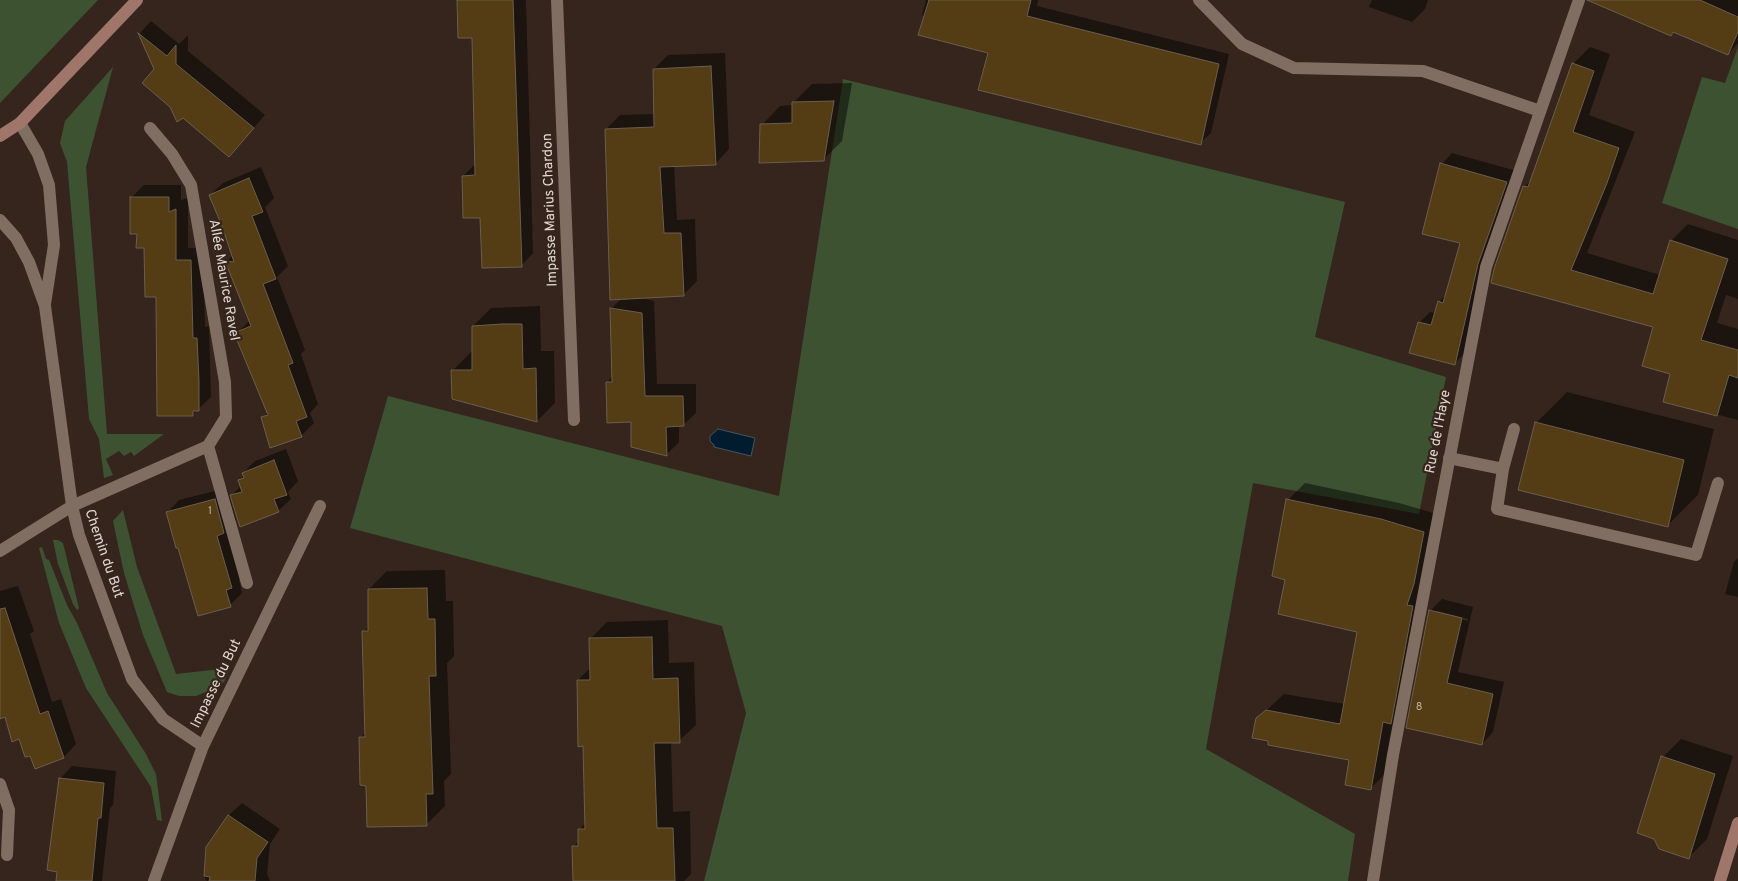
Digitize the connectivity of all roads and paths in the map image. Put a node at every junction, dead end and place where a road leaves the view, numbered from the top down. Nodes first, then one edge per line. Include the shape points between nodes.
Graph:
1 (137, 0) edge
2 (558, 0) edge
3 (1199, 0) edge
4 (1579, 0) edge
5 (1540, 111) junction
6 (20, 122) junction
7 (150, 128) dead end
8 (0, 136) edge
9 (0, 220) edge
10 (45, 306) junction
11 (574, 420) dead end
12 (1514, 429) dead end
13 (208, 446) junction
14 (1449, 458) junction
15 (1503, 469) junction
16 (1718, 482) dead end
17 (72, 506) junction
18 (320, 506) dead end
19 (0, 551) edge
20 (247, 583) dead end
21 (203, 746) junction
22 (0, 784) edge
23 (1738, 823) edge
24 (7, 854) dead end
25 (154, 881) edge
26 (1373, 881) edge
27 (1720, 881) edge

1 - 6 street
2 - 11 street, Impasse Marius Chardon
3 - 5 street via 1242,44 1294,68 1423,71
4 - 5 street, Rue de l'Haye
5 - 14 street, Rue de l'Haye via 1486,267
6 - 8 street
6 - 10 street, Chemin du But via 38,154 49,185 54,245
7 - 13 street, Allée Maurice Ravel via 191,184 226,382 226,417
9 - 10 street, Chemin du But via 16,238
10 - 17 street, Chemin du But
12 - 15 street
13 - 17 street
13 - 20 street
14 - 15 street
14 - 26 street, Rue de l'Haye via 1393,755
15 - 16 street via 1497,509 1696,555
17 - 19 street
17 - 21 street, Chemin du But via 79,535 132,679 163,719
18 - 21 street, Impasse du But
21 - 25 street, Impasse du But
22 - 24 street via 9,810
23 - 27 street

